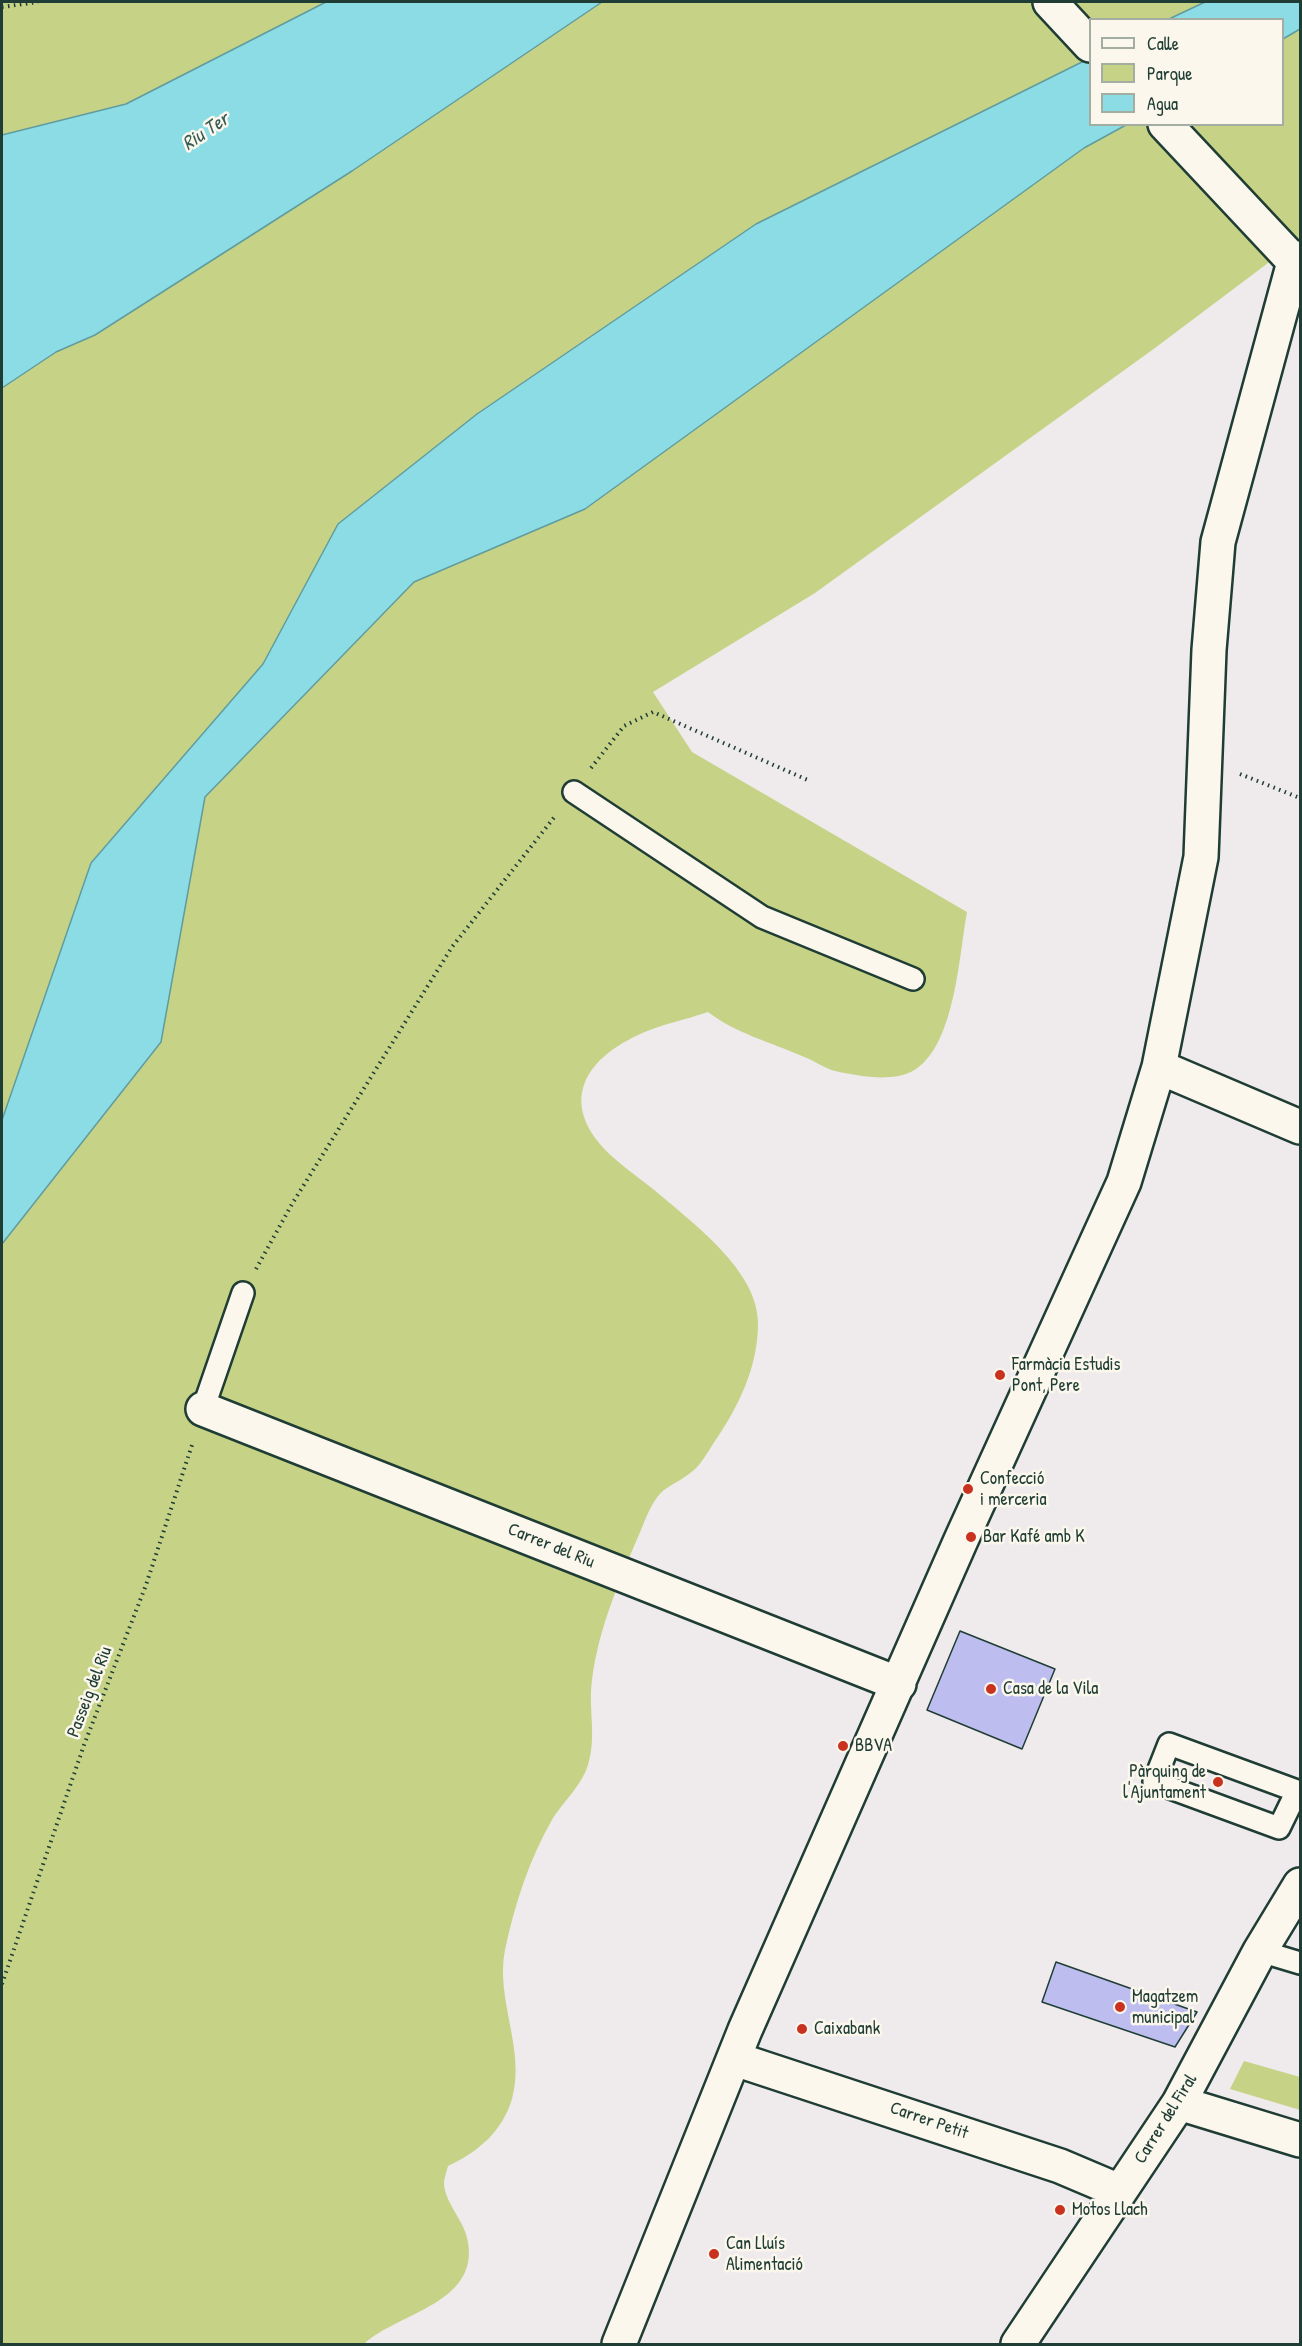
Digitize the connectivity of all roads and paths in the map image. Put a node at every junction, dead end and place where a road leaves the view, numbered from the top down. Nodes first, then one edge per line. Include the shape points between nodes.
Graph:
1 (38, 2) edge
2 (1050, 2) edge
3 (2, 7) edge
4 (1089, 44) edge
5 (1167, 126) edge
6 (1298, 263) edge
7 (1205, 760) junction
8 (810, 781) dead end
9 (574, 792) junction
10 (1300, 798) edge
11 (913, 979) dead end
12 (1159, 1067) junction
13 (1300, 1127) edge
14 (243, 1293) joint
15 (203, 1409) junction
16 (899, 1684) junction
17 (1293, 1820) edge
18 (1300, 1885) edge
19 (1260, 1951) junction
20 (1300, 1963) edge
21 (2, 1984) edge
22 (735, 2059) junction
23 (1179, 2103) junction
24 (1300, 2140) edge
25 (1119, 2191) junction
26 (619, 2344) edge
27 (1018, 2344) edge

1 - 3 path
2 - 4 street
5 - 6 street
6 - 7 street via 1218,542
7 - 10 path
7 - 12 street via 1201,857
8 - 9 path via 653,712 624,726
9 - 11 lane via 762,917
9 - 14 path via 452,947 292,1204
12 - 13 street
12 - 16 street via 1124,1182
14 - 15 lane
15 - 16 street, Carrer del Riu
15 - 21 path, Passeig del Riu via 146,1585 84,1745
16 - 22 street
17 - 17 lane via 1278,1828 1154,1782 1169,1744 1297,1791
18 - 19 street, Carrer del Firal
19 - 20 lane
19 - 23 street, Carrer del Firal
22 - 25 street, Carrer Petit via 1049,2162
22 - 26 street
23 - 24 street
23 - 25 street, Carrer del Firal
25 - 27 street, Carrer del Firal via 1095,2233

